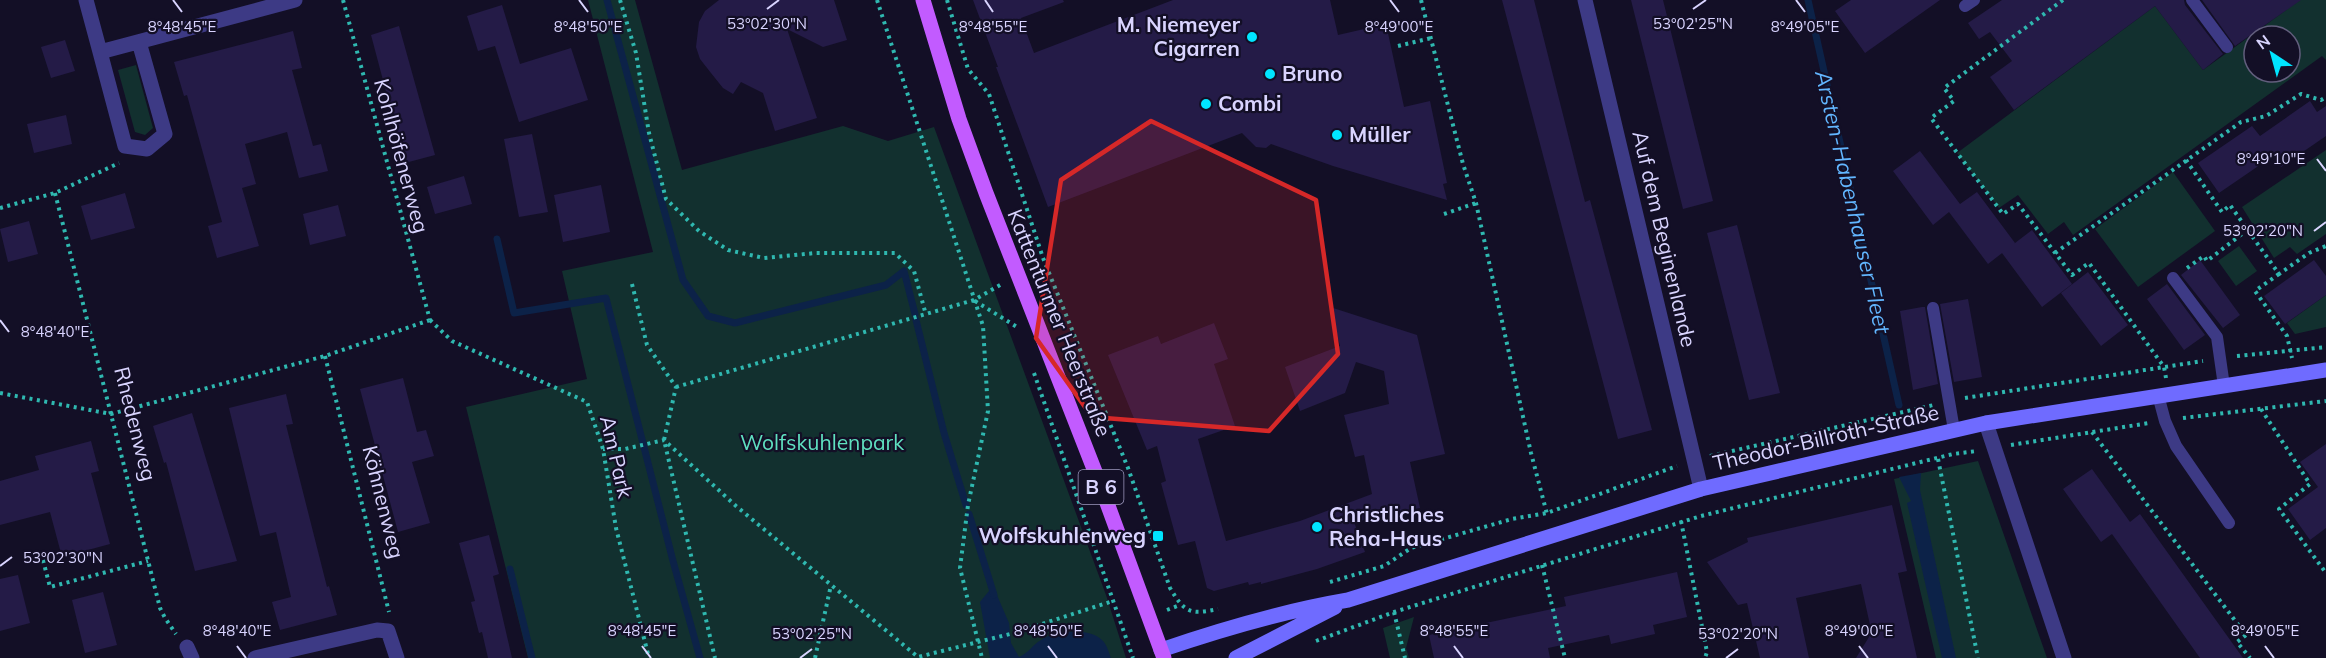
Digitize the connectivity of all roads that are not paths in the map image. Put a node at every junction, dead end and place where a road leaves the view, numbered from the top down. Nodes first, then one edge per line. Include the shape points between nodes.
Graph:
1 (86, 0) edge
2 (295, 0) edge
3 (922, 0) edge
4 (1585, 0) edge
5 (2192, 0) edge
6 (139, 42) junction
7 (2227, 47) dead end
8 (100, 52) junction
9 (2173, 278) road end
10 (1933, 308) dead end
11 (2326, 370) edge
12 (2224, 386) junction
13 (2163, 394) junction
14 (1986, 423) junction
15 (1954, 430) junction
16 (1701, 489) junction
17 (2229, 523) dead end
18 (1348, 600) junction
19 (1162, 654) edge
20 (255, 658) edge
21 (397, 658) edge
22 (1236, 658) edge
23 (2064, 658) edge

1 - 8 street
2 - 6 street
3 - 19 main road, Kattenturmer Heerstraße / B 6 via 959,119
4 - 16 street, Auf dem Beginenlande
5 - 7 lane
6 - 8 street
6 - 8 street via 165,134 147,149 125,146
9 - 12 lane via 2217,337
10 - 15 lane
11 - 12 street, Theodor-Billroth-Straße
12 - 13 street, Theodor-Billroth-Straße
13 - 14 street, Theodor-Billroth-Straße
13 - 17 lane via 2165,421 2176,446
14 - 15 street, Theodor-Billroth-Straße
14 - 23 street
15 - 16 street, Theodor-Billroth-Straße
16 - 18 street, Theodor-Billroth-Straße
18 - 19 street, Theodor-Billroth-Straße via 1299,608 1206,634
18 - 22 street, Theodor-Billroth-Straße
20 - 21 street via 377,630 388,631

